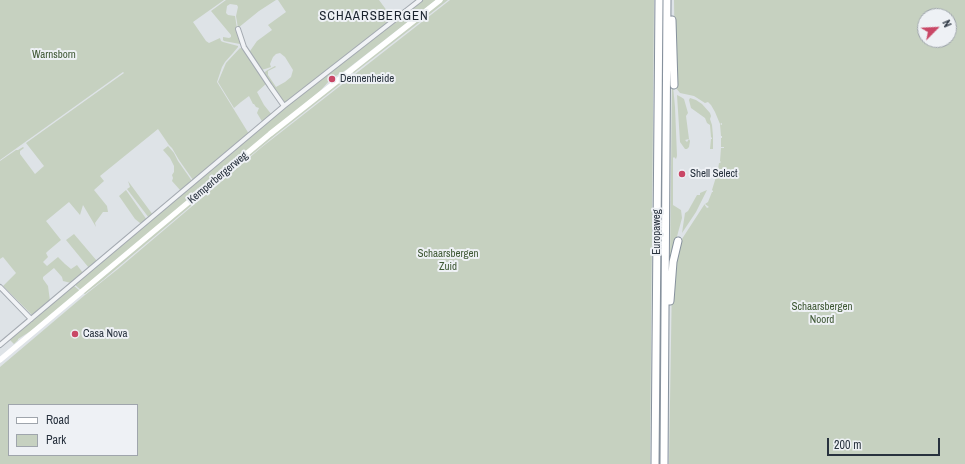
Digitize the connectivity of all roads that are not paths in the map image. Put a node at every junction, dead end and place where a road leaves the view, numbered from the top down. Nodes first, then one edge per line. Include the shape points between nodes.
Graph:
1 (420, 0) edge
2 (440, 0) edge
3 (659, 0) edge
4 (667, 0) edge
5 (672, 0) edge
6 (238, 29) dead end
7 (674, 85) dead end
8 (284, 106) junction
9 (678, 241) dead end
10 (0, 287) edge
11 (31, 319) junction
12 (0, 345) edge
13 (0, 360) edge
14 (665, 383) junction
15 (655, 464) edge
16 (664, 464) edge

1 - 8 street, Kemperbergerweg
2 - 13 main road, Kemperbergerweg via 275,130
3 - 15 highway, Europaweg
4 - 14 highway, Europaweg
5 - 7 highway
6 - 8 street via 244,47
8 - 11 street, Kemperbergerweg
9 - 14 highway via 670,284
10 - 11 street
11 - 12 street, Kemperbergerweg
14 - 16 highway, Europaweg

